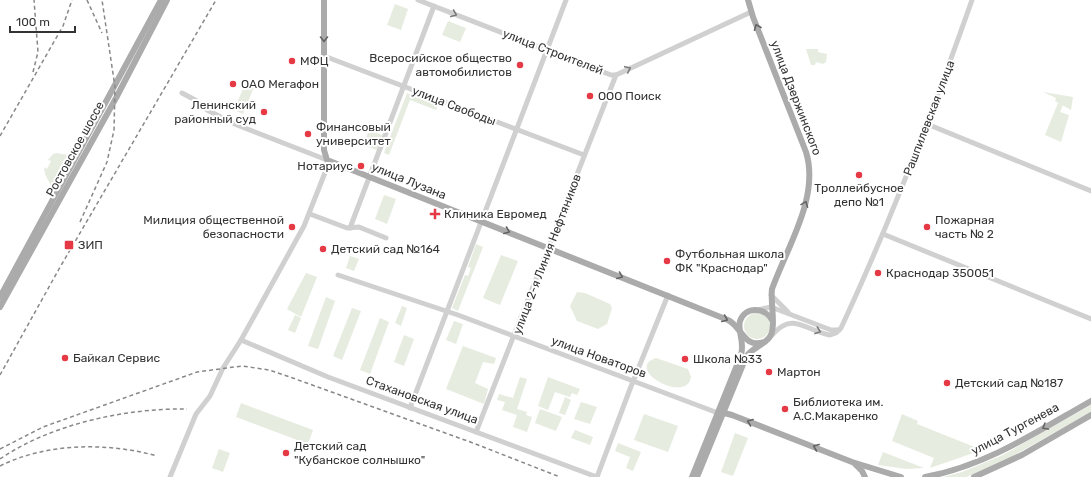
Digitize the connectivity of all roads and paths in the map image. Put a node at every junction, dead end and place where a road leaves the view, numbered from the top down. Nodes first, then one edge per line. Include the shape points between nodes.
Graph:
1 (161, 0) edge
2 (167, 0) edge
3 (324, 0) edge
4 (418, 0) edge
5 (566, 0) edge
6 (748, 0) edge
7 (972, 0) edge
8 (434, 6) junction
9 (751, 12) junction
10 (548, 50) junction
11 (324, 56) junction
12 (616, 75) junction
13 (403, 86) junction
14 (182, 93) dead end
15 (927, 124) junction
16 (516, 130) junction
17 (584, 155) junction
18 (327, 160) junction
19 (369, 177) junction
20 (1091, 191) edge
21 (310, 214) junction
22 (482, 221) junction
23 (350, 228) junction
24 (883, 234) junction
25 (386, 238) dead end
26 (549, 248) junction
27 (338, 275) dead end
28 (668, 295) junction
29 (771, 295) junction
30 (0, 297) edge
31 (0, 307) edge
32 (771, 307) junction
33 (757, 310) junction
34 (447, 311) junction
35 (792, 314) junction
36 (1091, 319) edge
37 (772, 320) junction
38 (839, 330) junction
39 (741, 333) junction
40 (771, 336) junction
41 (515, 337) junction
42 (241, 340) junction
43 (764, 342) junction
44 (633, 382) junction
45 (1091, 401) edge
46 (410, 408) junction
47 (720, 412) junction
48 (1091, 415) edge
49 (476, 432) junction
50 (852, 462) junction
51 (864, 476) edge
52 (170, 477) edge
53 (597, 477) edge
54 (692, 477) edge
55 (697, 477) edge
56 (901, 477) edge
57 (925, 477) edge
58 (974, 477) edge

1 - 30 main road, Ростовское шоссе
2 - 31 main road, Ростовское шоссе via 116,98
3 -> 11 main road
4 - 8 street, улица Строителей
5 - 10 street
6 - 9 main road, улица Дзержинского
7 - 15 street, Рашпилевская улица
8 -> 10 street, улица Строителей
8 - 13 street
12 -> 9 street, улица Строителей
29 -> 9 main road, улица Дзержинского via 808,197 811,173 806,152
10 - 12 street, улица Строителей
10 - 16 street
11 - 13 street, улица Свободы
11 - 18 main road via 324,150
12 - 17 street, улица 2-я Линия Нефтяников
13 - 16 street, улица Свободы
13 - 19 street
14 - 18 street, улица Лузана via 237,125
15 - 20 street
15 - 24 street, Рашпилевская улица
16 - 17 street, улица Свободы
16 - 22 street
17 - 26 street, улица 2-я Линия Нефтяников
18 - 19 main road, улица Лузана
18 - 21 street via 328,165
19 - 22 main road, улица Лузана
19 - 23 street
21 - 23 street
21 - 42 street
22 -> 26 main road, улица Лузана
22 - 34 street
23 - 25 street via 359,227
24 - 36 street
24 - 38 street, Рашпилевская улица
26 -> 28 main road, улица Лузана
26 - 41 street, улица 2-я Линия Нефтяников
27 - 34 street, улица Новаторов
28 -> 39 main road, улица Лузана via 728,320 735,324
28 - 44 street
29 - 32 main road, улица Дзержинского
29 - 35 street
32 - 33 street
32 - 35 street
32 - 37 main road, улица Дзержинского
33 - 37 main road via 766,312
33 - 39 main road via 748,312 742,318
34 - 41 street, улица Новаторов
34 - 46 street
35 - 38 street via 831,330
37 - 40 main road, улица Дзержинского
40 -> 38 street via 789,322 830,335
39 - 43 main road via 749,342
39 - 47 main road via 743,348
40 - 43 main road
41 - 44 street, улица Новаторов
41 - 49 street, улица 2-я Линия Нефтяников
42 - 46 street, Стахановская улица
42 - 52 street via 223,368 210,396 196,414
43 - 47 main road via 746,358
44 - 47 street, улица Новаторов
44 - 53 street
45 -> 57 main road, улица Тургенева via 1001,452 962,468
46 - 49 street, Стахановская улица
50 -> 47 main road, улица Новаторов
47 - 54 main road
47 - 55 main road
48 - 58 main road, улица Тургенева via 1017,457
49 - 53 street, Стахановская улица
50 - 51 main road
50 - 56 main road

